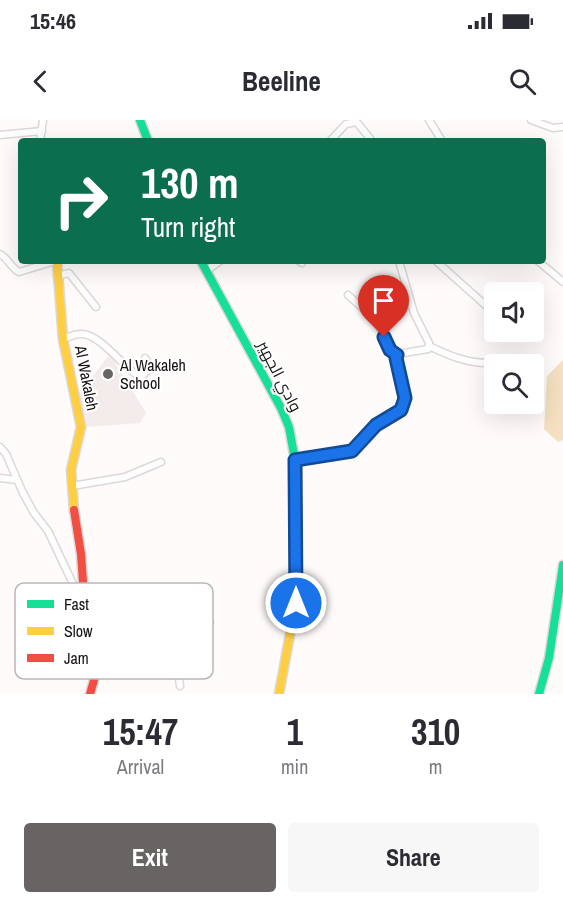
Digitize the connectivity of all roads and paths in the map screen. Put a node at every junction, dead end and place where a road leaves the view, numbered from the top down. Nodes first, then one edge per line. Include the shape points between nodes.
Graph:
1 (43, 120) edge
2 (140, 120) edge
3 (429, 120) edge
4 (531, 120) edge
5 (558, 120) edge
6 (355, 121) edge
7 (563, 126) edge
8 (42, 131) junction
9 (0, 135) edge
10 (41, 138) edge
11 (147, 138) edge
12 (333, 138) edge
13 (369, 138) edge
14 (440, 138) edge
15 (0, 254) edge
16 (46, 264) edge
17 (56, 264) edge
18 (202, 264) edge
19 (216, 264) edge
20 (400, 264) edge
21 (439, 264) edge
22 (542, 264) edge
23 (206, 272) junction
24 (57, 276) junction
25 (563, 282) edge
26 (348, 295) dead end
27 (484, 304) edge
28 (96, 307) dead end
29 (63, 339) junction
30 (429, 346) junction
31 (397, 355) junction
32 (145, 358) dead end
33 (484, 363) edge
34 (0, 447) edge
35 (295, 460) junction
36 (161, 462) dead end
37 (0, 478) edge
38 (17, 480) junction
39 (72, 486) junction
40 (563, 565) edge
41 (73, 583) edge
42 (83, 583) edge
43 (94, 679) edge
44 (179, 679) edge
45 (180, 686) dead end
46 (90, 694) edge
47 (279, 694) edge
48 (539, 694) edge

1 - 8 street
2 - 11 street
3 - 14 street
4 - 7 street via 553,128
5 - 7 street
6 - 12 street via 346,124
6 - 13 street
8 - 9 street
8 - 10 street
15 - 16 street via 19,272
17 - 24 street, Al Wakaleh
18 - 23 street, وادي الجهير
19 - 23 street
20 - 30 street via 414,313
21 - 27 street
22 - 25 street
23 - 35 street, وادي الجهير via 281,408
24 - 28 street via 69,273
24 - 29 street, Al Wakaleh
26 - 31 street via 376,321 390,350
29 - 32 street via 86,333 137,375 142,376 149,369
29 - 39 street, Al Wakaleh via 81,427 71,470
30 - 31 street
30 - 33 street
31 - 35 street via 405,398 401,410 376,425 352,451
34 - 38 street
35 - 47 street, وادي الجهير via 296,603
36 - 39 street via 125,477
37 - 38 street
38 - 41 street via 48,531
39 - 42 street, Al Wakaleh
40 - 48 street via 549,658
43 - 46 street, Al Wakaleh
44 - 45 street

